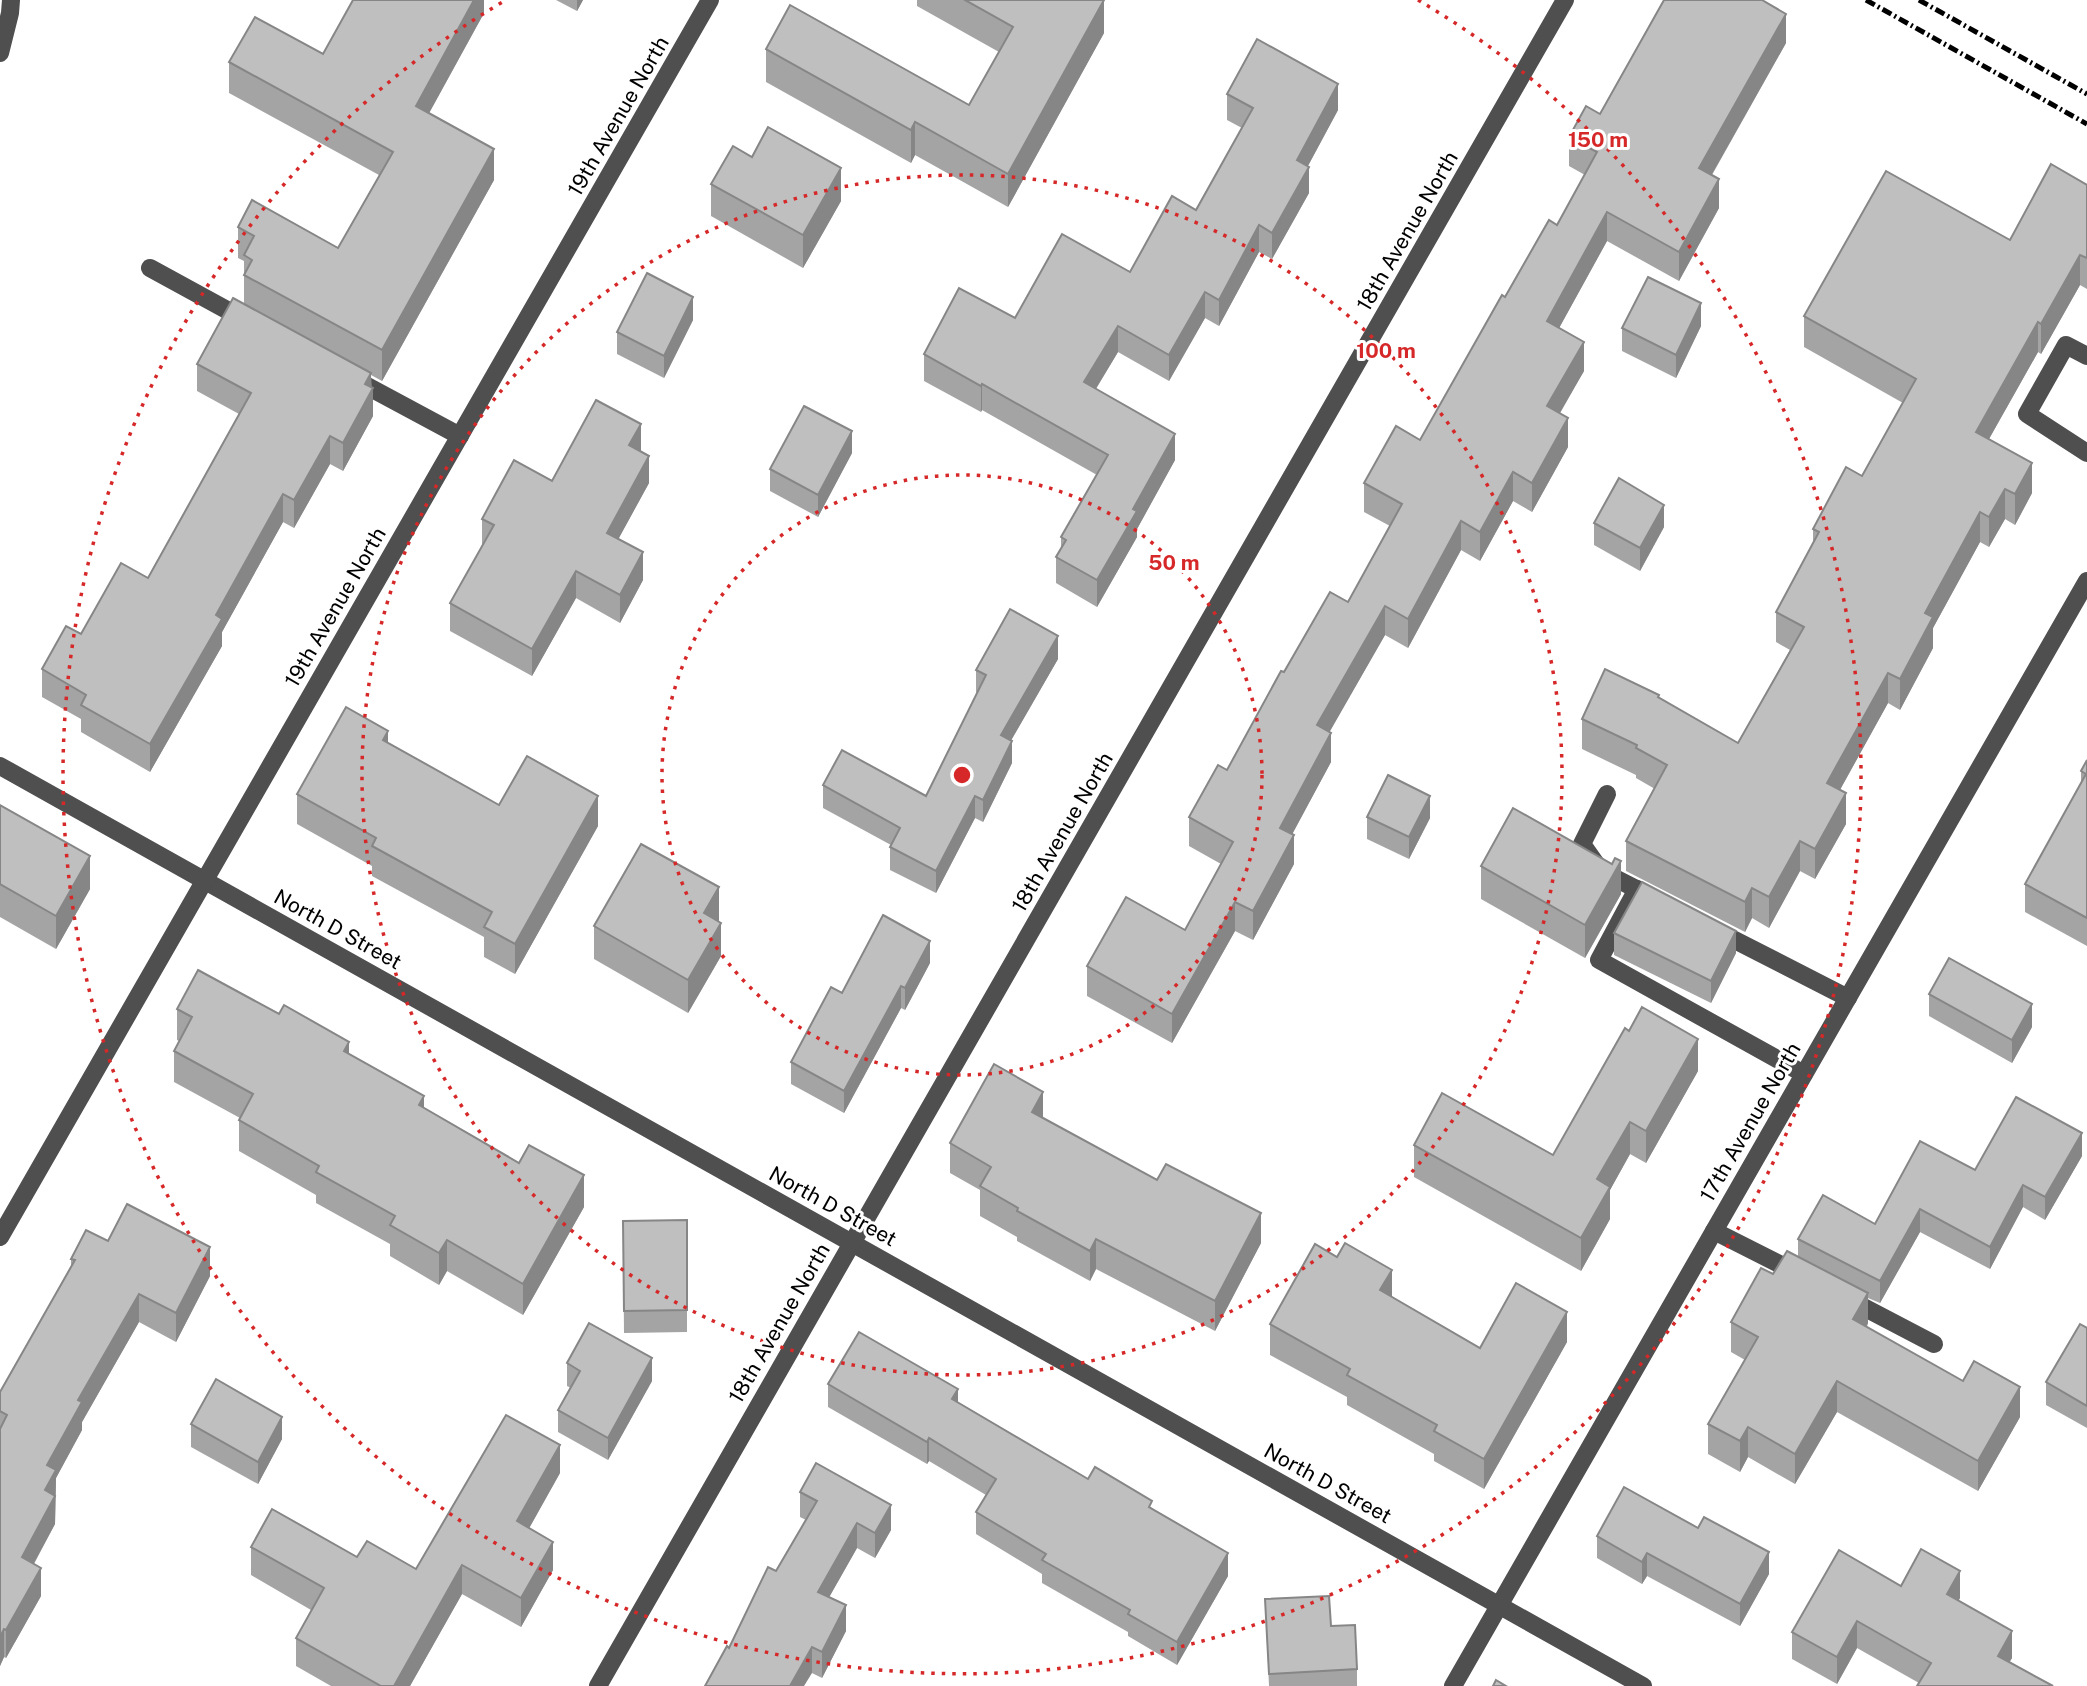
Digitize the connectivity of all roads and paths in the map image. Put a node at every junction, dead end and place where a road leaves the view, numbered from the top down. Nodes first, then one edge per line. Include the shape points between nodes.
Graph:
1 (11, 0) edge
2 (710, 0) edge
3 (1565, 0) edge
4 (0, 53) edge
5 (149, 268) dead end
6 (257, 327) edge
7 (2087, 356) edge
8 (341, 372) edge
9 (460, 436) junction
10 (2087, 453) edge
11 (2087, 581) edge
12 (0, 766) edge
13 (1607, 794) dead end
14 (205, 881) junction
15 (1637, 889) junction
16 (1674, 908) edge
17 (1699, 921) edge
18 (1848, 998) junction
19 (1804, 1074) junction
20 (1714, 1231) junction
21 (0, 1237) edge
22 (852, 1243) junction
23 (1812, 1281) edge
24 (1836, 1294) edge
25 (1934, 1344) dead end
26 (1499, 1605) junction
27 (598, 1686) edge
28 (1453, 1686) edge
29 (1643, 1686) edge

1 - 4 street
2 - 9 street, 19th Avenue North
3 - 22 street, 18th Avenue North
5 - 6 street
7 - 10 street via 2066,345 2027,414
8 - 9 street
9 - 14 street, 19th Avenue North
11 - 18 street, 17th Avenue North
12 - 14 street, North D Street
13 - 15 street via 1582,844 1601,871
14 - 21 street, 19th Avenue North
14 - 22 street, North D Street
15 - 16 street
15 - 19 street via 1598,961
17 - 18 street
18 - 19 street, 17th Avenue North
19 - 20 street, 17th Avenue North
20 - 23 street
20 - 26 street, 17th Avenue North
22 - 26 street, North D Street
22 - 27 street, 18th Avenue North
24 - 25 street
26 - 28 street, 17th Avenue North
26 - 29 street, North D Street

